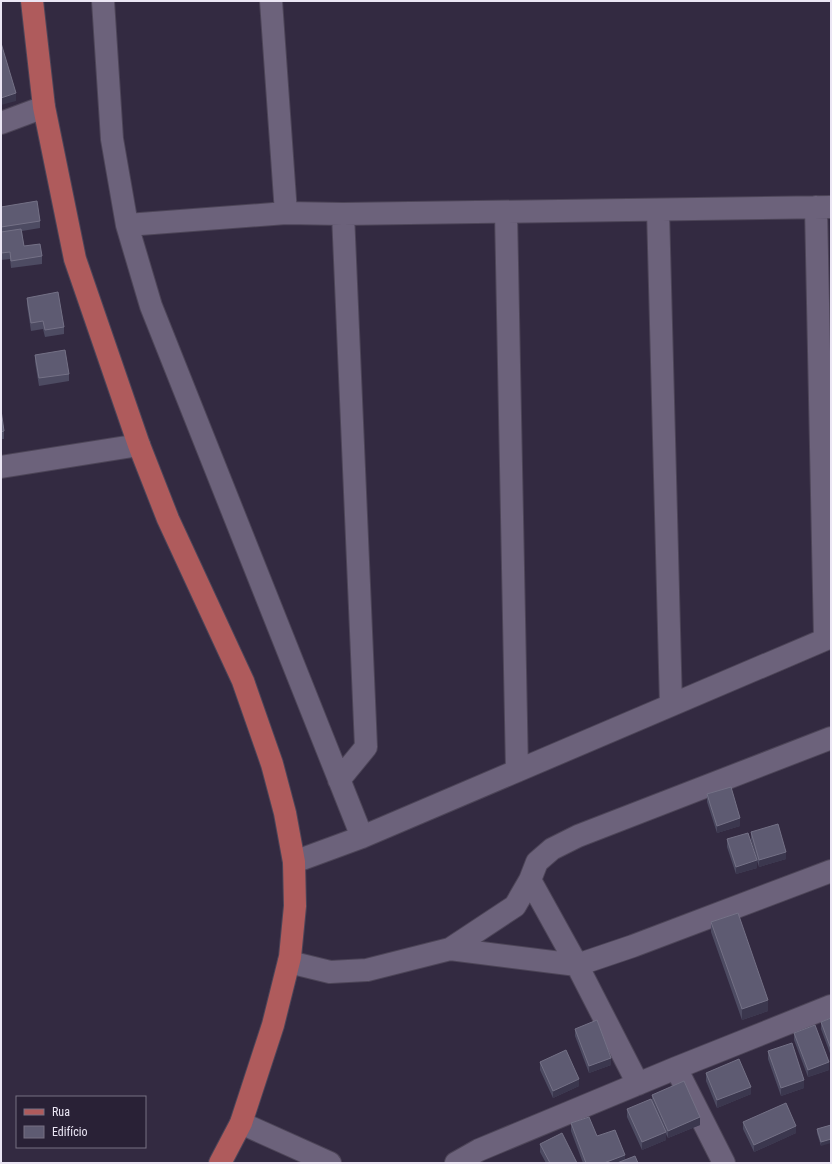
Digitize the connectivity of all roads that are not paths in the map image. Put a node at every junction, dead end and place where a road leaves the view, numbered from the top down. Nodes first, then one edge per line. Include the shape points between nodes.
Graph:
1 (32, 1) edge
2 (103, 1) edge
3 (271, 1) edge
4 (44, 107) junction
5 (1, 123) edge
6 (823, 207) edge
7 (658, 210) junction
8 (506, 212) junction
9 (286, 213) junction
10 (343, 214) junction
11 (127, 225) junction
12 (139, 444) junction
13 (1, 467) edge
14 (828, 638) edge
15 (671, 705) junction
16 (831, 738) edge
17 (517, 771) junction
18 (339, 780) junction
19 (362, 837) junction
20 (294, 862) junction
21 (831, 871) edge
22 (530, 880) junction
23 (450, 949) junction
24 (289, 962) junction
25 (576, 965) junction
26 (831, 1006) edge
27 (676, 1068) junction
28 (638, 1084) junction
29 (241, 1122) junction
30 (220, 1163) edge
31 (330, 1163) edge
32 (456, 1163) edge
33 (724, 1163) edge

1 - 4 main road
2 - 11 street via 112,139
3 - 9 street
4 - 5 street
4 - 12 main road via 75,259
6 - 7 street
6 - 14 street
7 - 8 street
7 - 15 street
8 - 10 street
8 - 17 street
9 - 10 street
9 - 11 street
10 - 18 street via 366,747
11 - 18 street via 151,306
12 - 13 street
12 - 20 main road via 168,519 243,681 272,764
14 - 15 street
15 - 17 street
16 - 22 street via 578,836 552,849 537,862
17 - 19 street
18 - 19 street
19 - 20 street
20 - 24 main road via 295,906
21 - 25 street
22 - 23 street via 514,906
22 - 25 street
23 - 24 street via 367,970 330,972
23 - 25 street
24 - 29 main road via 273,1025
25 - 28 street
26 - 27 street
27 - 28 street
27 - 33 street
28 - 32 street via 479,1150
29 - 30 main road
29 - 31 street

